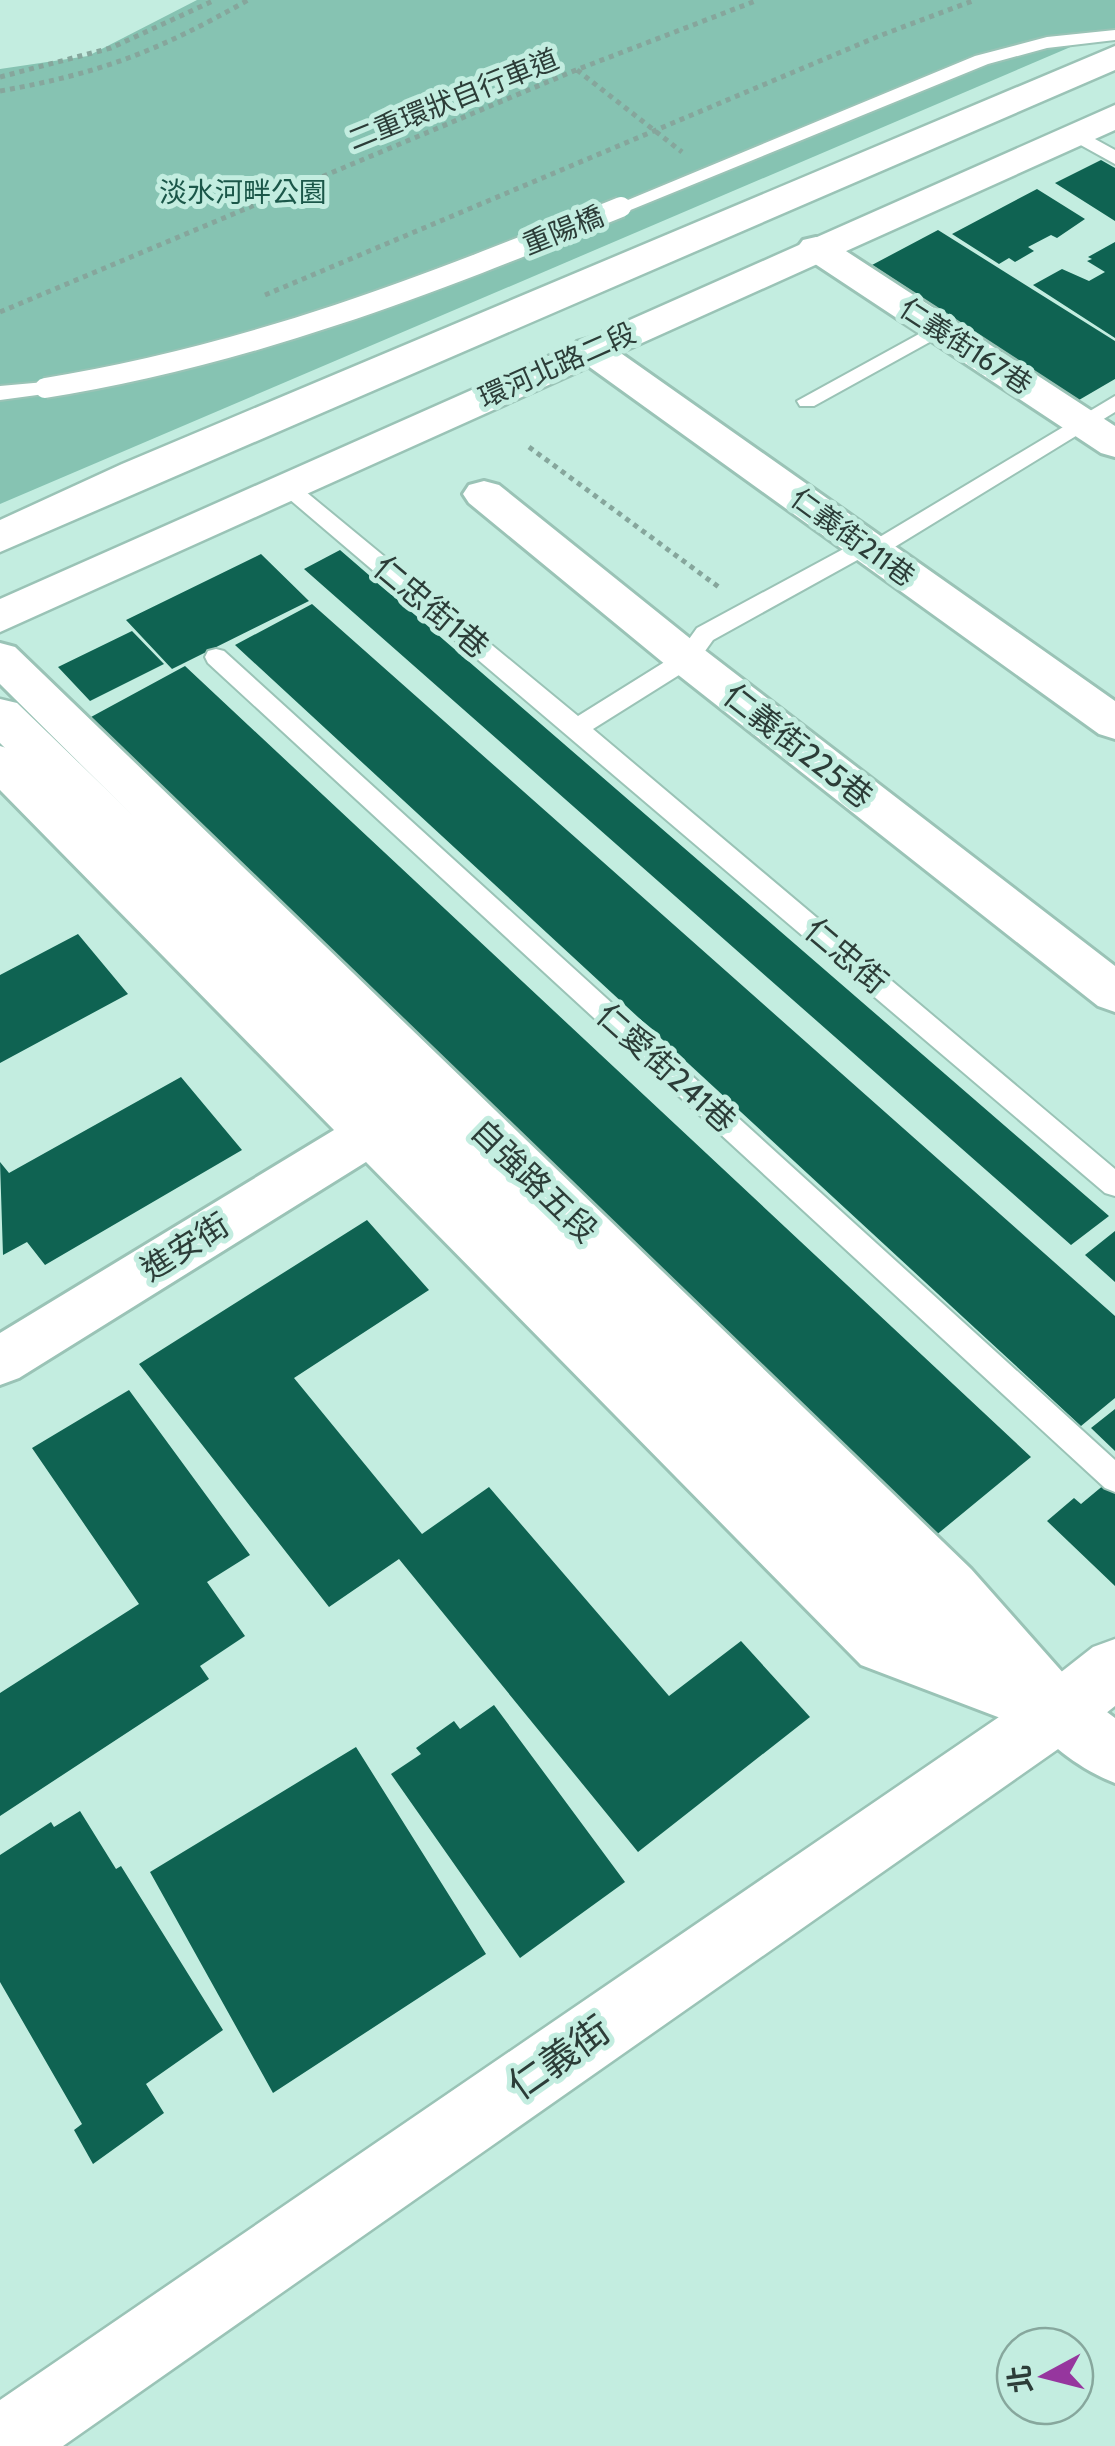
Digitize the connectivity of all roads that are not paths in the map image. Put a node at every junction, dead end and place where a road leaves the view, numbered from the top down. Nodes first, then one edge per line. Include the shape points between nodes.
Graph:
1 (1115, 36) edge
2 (1115, 57) edge
3 (1115, 116) edge
4 (1075, 134) junction
5 (1115, 158) edge
6 (816, 248) junction
7 (939, 329) junction
8 (591, 350) junction
9 (0, 393) edge
10 (808, 401) dead end
11 (1098, 413) edge
12 (1115, 444) edge
13 (286, 487) junction
14 (484, 494) dead end
15 (0, 537) edge
16 (872, 552) junction
17 (0, 617) edge
18 (216, 657) dead end
19 (0, 658) edge
20 (687, 659) junction
21 (0, 715) edge
22 (1115, 724) edge
23 (577, 728) junction
24 (0, 762) edge
25 (1115, 993) edge
26 (371, 1133) junction
27 (1115, 1184) edge
28 (0, 1360) edge
29 (1115, 1480) edge
30 (1115, 1668) edge
31 (1059, 1712) junction
32 (1115, 1754) edge
33 (0, 2445) edge

1 - 9 lane, 重陽橋, bridge via 1026,44 967,64 352,314 260,345 175,367
2 - 15 main road, 環河北路二段
3 - 4 main road, 環河北路二段
4 - 5 lane
4 - 6 main road, 環河北路二段
6 - 7 street, 仁義街167巷
6 - 8 main road, 環河北路二段
7 - 10 lane
7 - 11 street, 仁義街167巷
8 - 13 main road, 環河北路二段
8 - 16 street, 仁義街211巷
11 - 12 street, 仁義街167巷
11 - 16 lane
13 - 17 main road, 環河北路二段
13 - 23 lane, 仁忠街1巷
14 - 20 street, 仁義街225巷
16 - 20 lane via 857,551 705,634
16 - 22 street, 仁義街211巷
18 - 29 lane, 仁愛街241巷
19 - 31 street, 自強路五段 via 950,1588
20 - 23 lane
20 - 25 street, 仁義街225巷
21 - 31 main road via 920,1618
23 - 27 lane, 仁忠街
24 - 26 street, 自強路五段
26 - 28 street, 進安街
26 - 31 street, 自強路五段 via 882,1646
30 - 31 main road, 仁義街
31 - 32 street, 自強路五段
31 - 33 main road, 仁義街

